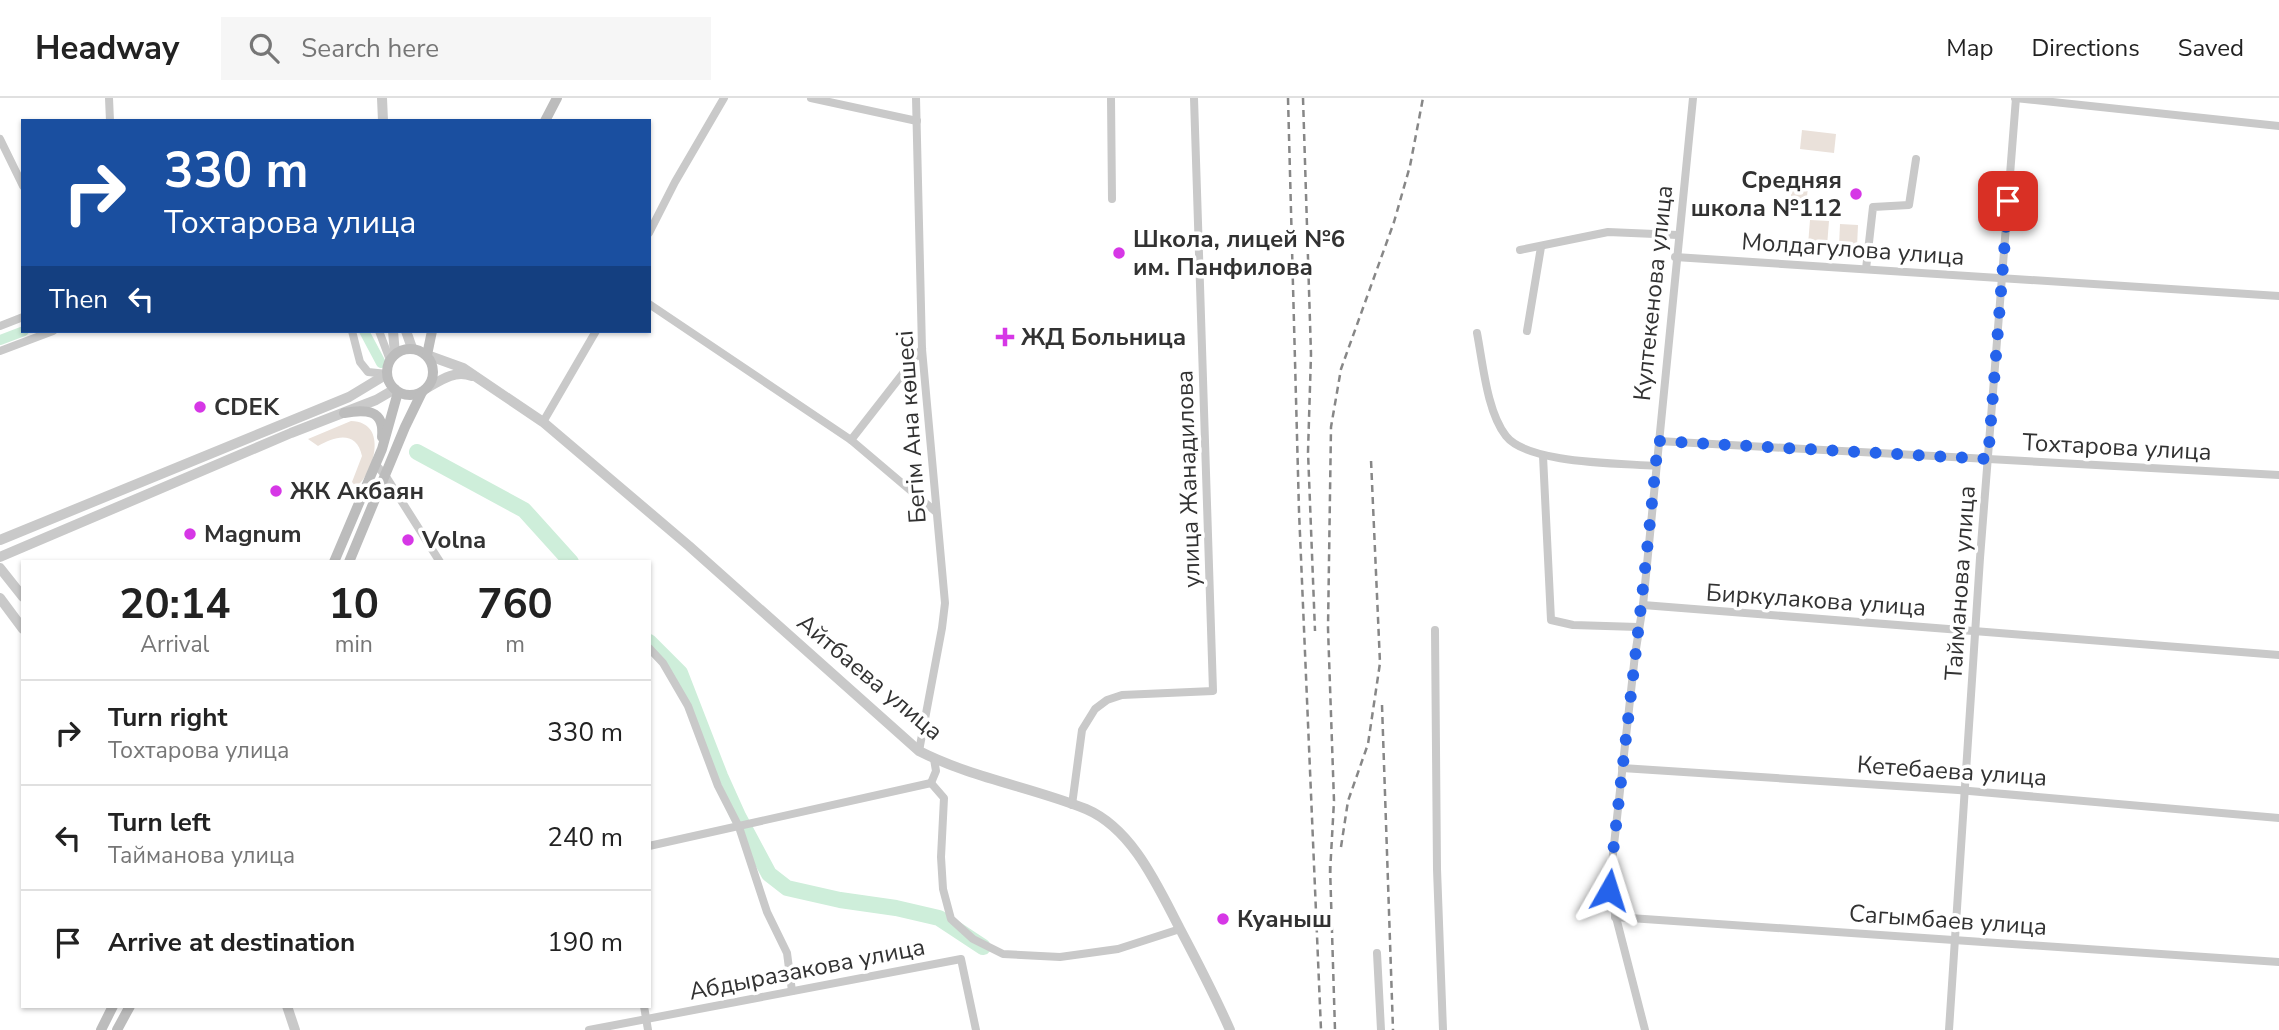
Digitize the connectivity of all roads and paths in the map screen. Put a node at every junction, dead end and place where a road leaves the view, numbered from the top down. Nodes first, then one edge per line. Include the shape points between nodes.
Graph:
1 (109, 98) edge
2 (382, 98) edge
3 (557, 98) edge
4 (724, 98) edge
5 (811, 98) edge
6 (916, 98) edge
7 (1111, 98) edge
8 (1194, 98) edge
9 (1693, 98) edge
10 (2016, 98) edge
11 (110, 119) edge
12 (383, 119) edge
13 (546, 119) edge
14 (917, 121) junction
15 (2279, 126) edge
16 (0, 139) edge
17 (1916, 159) dead end
18 (21, 182) edge
19 (1112, 199) dead end
20 (651, 229) edge
21 (1678, 235) junction
22 (1541, 247) junction
23 (1520, 250) dead end
24 (1675, 257) junction
25 (1866, 269) junction
26 (2002, 278) junction
27 (2279, 296) edge
28 (651, 305) edge
29 (21, 318) edge
30 (0, 326) edge
31 (1527, 331) dead end
32 (48, 333) edge
33 (353, 333) edge
34 (380, 333) edge
35 (393, 333) edge
36 (407, 333) edge
37 (432, 333) edge
38 (595, 333) edge
39 (1477, 333) dead end
40 (412, 348) junction
41 (922, 349) junction
42 (0, 351) edge
43 (427, 355) junction
44 (393, 357) junction
45 (387, 374) junction
46 (482, 380) junction
47 (397, 390) junction
48 (425, 390) junction
49 (344, 413) junction
50 (543, 422) junction
51 (851, 440) junction
52 (1658, 441) junction
53 (382, 449) junction
54 (1543, 456) junction
55 (1988, 459) junction
56 (376, 465) junction
57 (1656, 466) junction
58 (385, 475) junction
59 (2279, 475) edge
60 (936, 512) junction
61 (0, 540) edge
62 (0, 557) edge
63 (335, 560) edge
64 (350, 560) edge
65 (439, 560) edge
66 (0, 568) edge
67 (21, 594) edge
68 (0, 598) edge
69 (1643, 606) junction
70 (21, 626) edge
71 (1638, 627) junction
72 (1435, 630) dead end
73 (1975, 631) junction
74 (651, 650) edge
75 (2279, 655) edge
76 (919, 751) junction
77 (934, 759) junction
78 (1622, 768) junction
79 (931, 783) junction
80 (1965, 791) junction
81 (1072, 805) junction
82 (2279, 818) edge
83 (739, 827) junction
84 (651, 846) edge
85 (1615, 917) junction
86 (1180, 929) junction
87 (1955, 939) junction
88 (1377, 953) dead end
89 (2279, 962) edge
90 (792, 991) junction
91 (112, 1008) edge
92 (129, 1008) edge
93 (288, 1008) edge
94 (643, 1008) edge
95 (646, 1019) junction
96 (101, 1030) edge
97 (117, 1030) edge
98 (295, 1030) edge
99 (589, 1030) edge
100 (648, 1030) edge
101 (976, 1030) edge
102 (1230, 1030) edge
103 (1381, 1030) edge
104 (1443, 1030) edge
105 (1645, 1030) edge
106 (1949, 1030) edge

1 - 11 street
2 - 12 street
3 - 13 main road
4 - 20 street
5 - 14 street
6 - 14 street, Бегім Ана көшесі
7 - 19 street
8 - 81 street, улица Жанадилова via 1213,691 1122,695 1095,709 1082,730
9 - 21 street, Култекенова улица
10 - 15 street
10 - 26 street, Тайманова улица
14 - 41 street, Бегім Ана көшесі
16 - 18 street
17 - 25 street via 1909,205 1873,207
21 - 22 street via 1608,232
21 - 24 street, Култекенова улица
22 - 23 street
22 - 31 street
24 - 25 street, Молдагулова улица
24 - 52 street, Култекенова улица
25 - 26 street, Молдагулова улица
26 - 27 street, Молдагулова улица
26 - 55 street, Тайманова улица
28 - 51 street
29 - 30 street
32 - 42 street
33 - 45 street via 360,362 368,372
34 - 44 street
35 - 44 street
36 - 40 street
37 - 43 main road
38 - 50 street
39 - 54 street via 1492,408 1506,436 1520,449
40 - 43 main road
40 - 44 main road
41 - 51 street
41 - 60 street, Бегім Ана көшесі
43 - 46 street, Айтбаева улица
43 - 48 main road via 434,375
44 - 45 main road
45 - 47 main road
45 - 61 street via 349,397
46 - 48 street via 452,374
46 - 50 street, Айтбаева улица
47 - 48 main road via 410,395
47 - 49 street
47 - 53 main road
48 - 58 main road
49 - 53 main road via 375,415 382,424
49 - 62 street
50 - 76 street, Айтбаева улица
51 - 60 street
52 - 55 street, Тохтарова улица
52 - 57 street, Култекенова улица
53 - 56 main road
54 - 57 street
54 - 71 street via 1551,620
55 - 59 street, Тохтарова улица
55 - 73 street, Тайманова улица
56 - 58 street
56 - 63 main road
57 - 69 street, Култекенова улица
58 - 64 main road
58 - 65 street
60 - 76 street, Бегім Ана көшесі via 944,603
66 - 67 street
68 - 70 street
69 - 71 street, Култекенова улица
69 - 73 street, Биркулакова улица
71 - 78 street, Култекенова улица
72 - 104 street
73 - 75 street, Биркулакова улица
73 - 80 street, Тайманова улица
74 - 83 street via 688,706
76 - 77 street, Айтбаева улица
77 - 79 street
77 - 81 street, Айтбаева улица
78 - 80 street, Кетебаева улица
78 - 85 street, Култекенова улица via 1609,890
79 - 83 street
79 - 86 street via 944,798 941,857 951,919 973,939 1003,954 1060,957 1118,949
80 - 82 street, Кетебаева улица
80 - 87 street, Тайманова улица
81 - 86 street, Айтбаева улица via 1111,825 1130,844
83 - 84 street
83 - 90 street via 787,953
85 - 87 street, Сагымбаев улица
85 - 105 street, Култекенова улица
86 - 102 street, Айтбаева улица
87 - 89 street, Сагымбаев улица
87 - 106 street, Тайманова улица
88 - 103 street
90 - 95 street, Абдыразакова улица
90 - 101 street, Абдыразакова улица via 961,959
91 - 96 main road
92 - 97 main road
93 - 98 street
94 - 95 street
95 - 99 street, Абдыразакова улица
95 - 100 street

